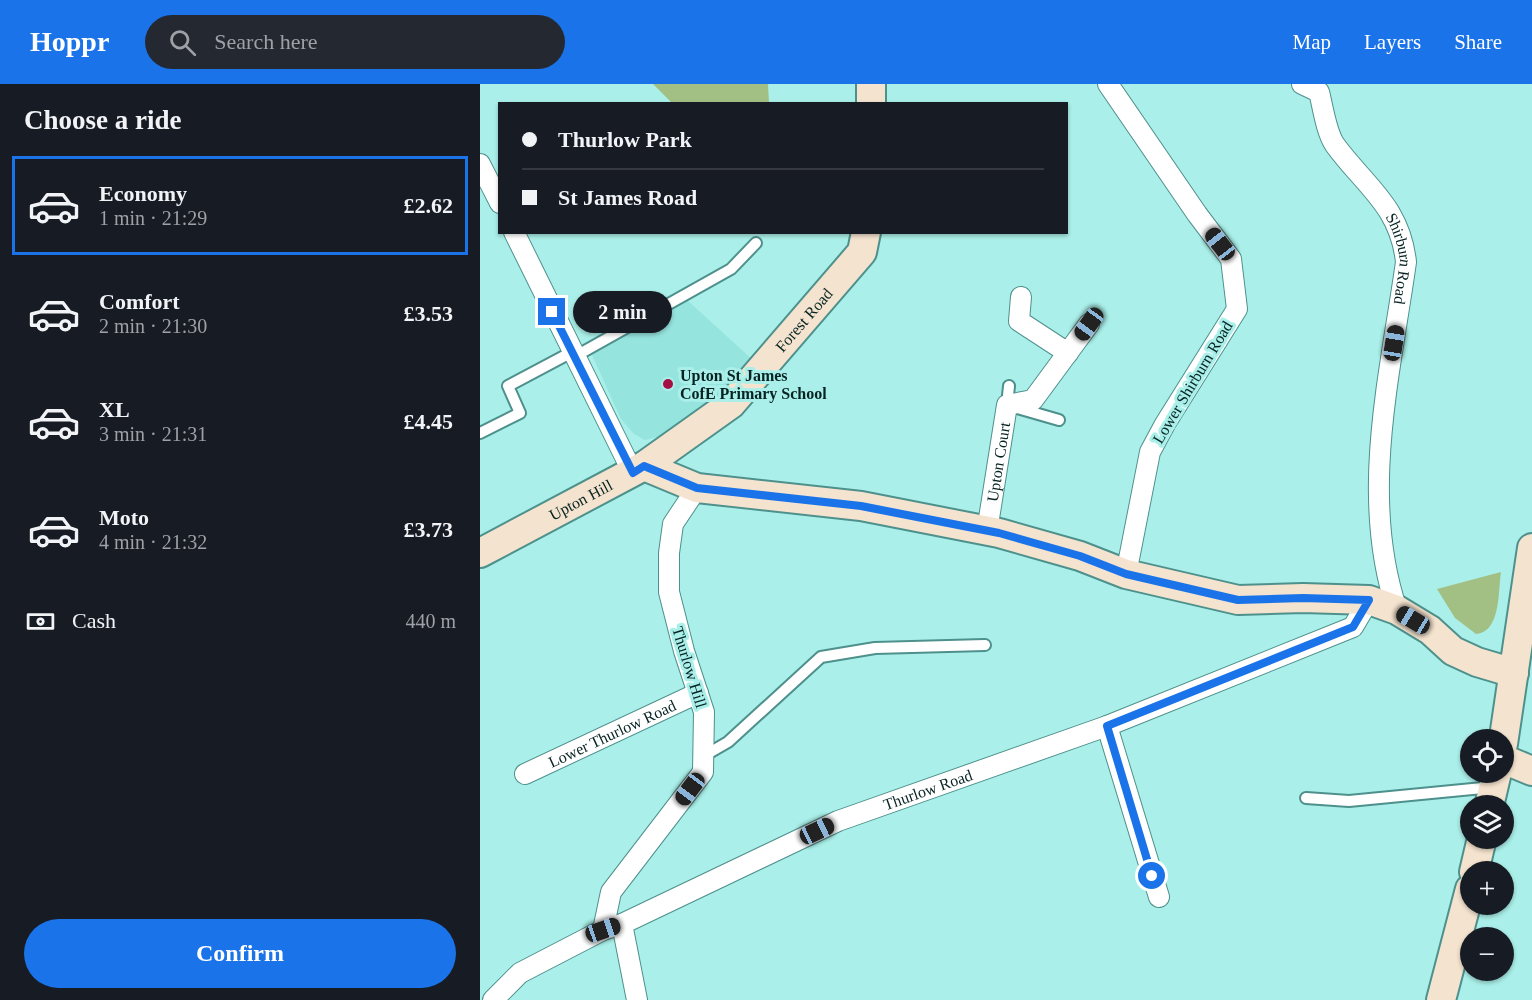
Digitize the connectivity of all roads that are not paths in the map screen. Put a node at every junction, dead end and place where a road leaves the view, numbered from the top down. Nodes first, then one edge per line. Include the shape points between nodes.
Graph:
1 (871, 84) edge
2 (1108, 84) edge
3 (1313, 87) edge
4 (871, 102) edge
5 (482, 173) edge
6 (498, 200) edge
7 (515, 234) edge
8 (866, 234) edge
9 (756, 243) dead end
10 (1021, 297) dead end
11 (1089, 324) dead end
12 (1068, 353) junction
13 (573, 354) junction
14 (1008, 395) junction
15 (1059, 420) dead end
16 (480, 433) edge
17 (638, 470) junction
18 (697, 488) junction
19 (987, 531) junction
20 (1532, 552) edge
21 (480, 553) edge
22 (1126, 574) junction
23 (1369, 600) junction
24 (1397, 610) junction
25 (985, 645) dead end
26 (1514, 673) junction
27 (698, 693) junction
28 (1107, 726) junction
29 (1505, 729) edge
30 (702, 757) junction
31 (1514, 764) edge
32 (1532, 771) edge
33 (525, 774) dead end
34 (1493, 788) edge
35 (1306, 798) dead end
36 (1159, 897) dead end
37 (1463, 915) edge
38 (612, 927) junction
39 (493, 1000) edge
40 (637, 1000) edge
41 (1441, 1000) edge

1 - 4 street
2 - 22 street, Lower Shirburn Road via 1231,259 1237,309 1150,452
3 - 24 street, Shirburn Road via 1334,143 1384,201 1404,243 1406,262 1387,393 1378,505 1380,541
5 - 6 street
7 - 13 street
8 - 17 street, Forest Road via 862,252 731,404
9 - 13 lane via 731,269
10 - 12 street via 1019,321
11 - 12 street, Upton Court
12 - 14 street, Upton Court via 1033,400
13 - 16 lane via 508,386 520,413
13 - 17 street
14 - 15 lane
14 - 19 street, Upton Court
17 - 18 street
17 - 21 street, Upton Hill
18 - 19 street via 861,506
18 - 27 street, Thurlow Hill via 673,524 669,592
19 - 22 street via 1080,556
20 - 26 street
22 - 23 street via 1238,600
23 - 24 street
23 - 28 street, Thurlow Road via 1353,627
24 - 26 street via 1430,630 1453,651
25 - 30 lane via 875,648 821,657 728,742
26 - 29 street
27 - 30 street, Thurlow Hill via 704,712
27 - 33 street, Lower Thurlow Road
28 - 36 street
28 - 38 street, Thurlow Road via 838,821
30 - 38 street, Thurlow Hill via 703,771 611,892
31 - 32 street
34 - 35 lane via 1349,801
37 - 41 street
38 - 39 street, Thurlow Road via 520,973
38 - 40 street

